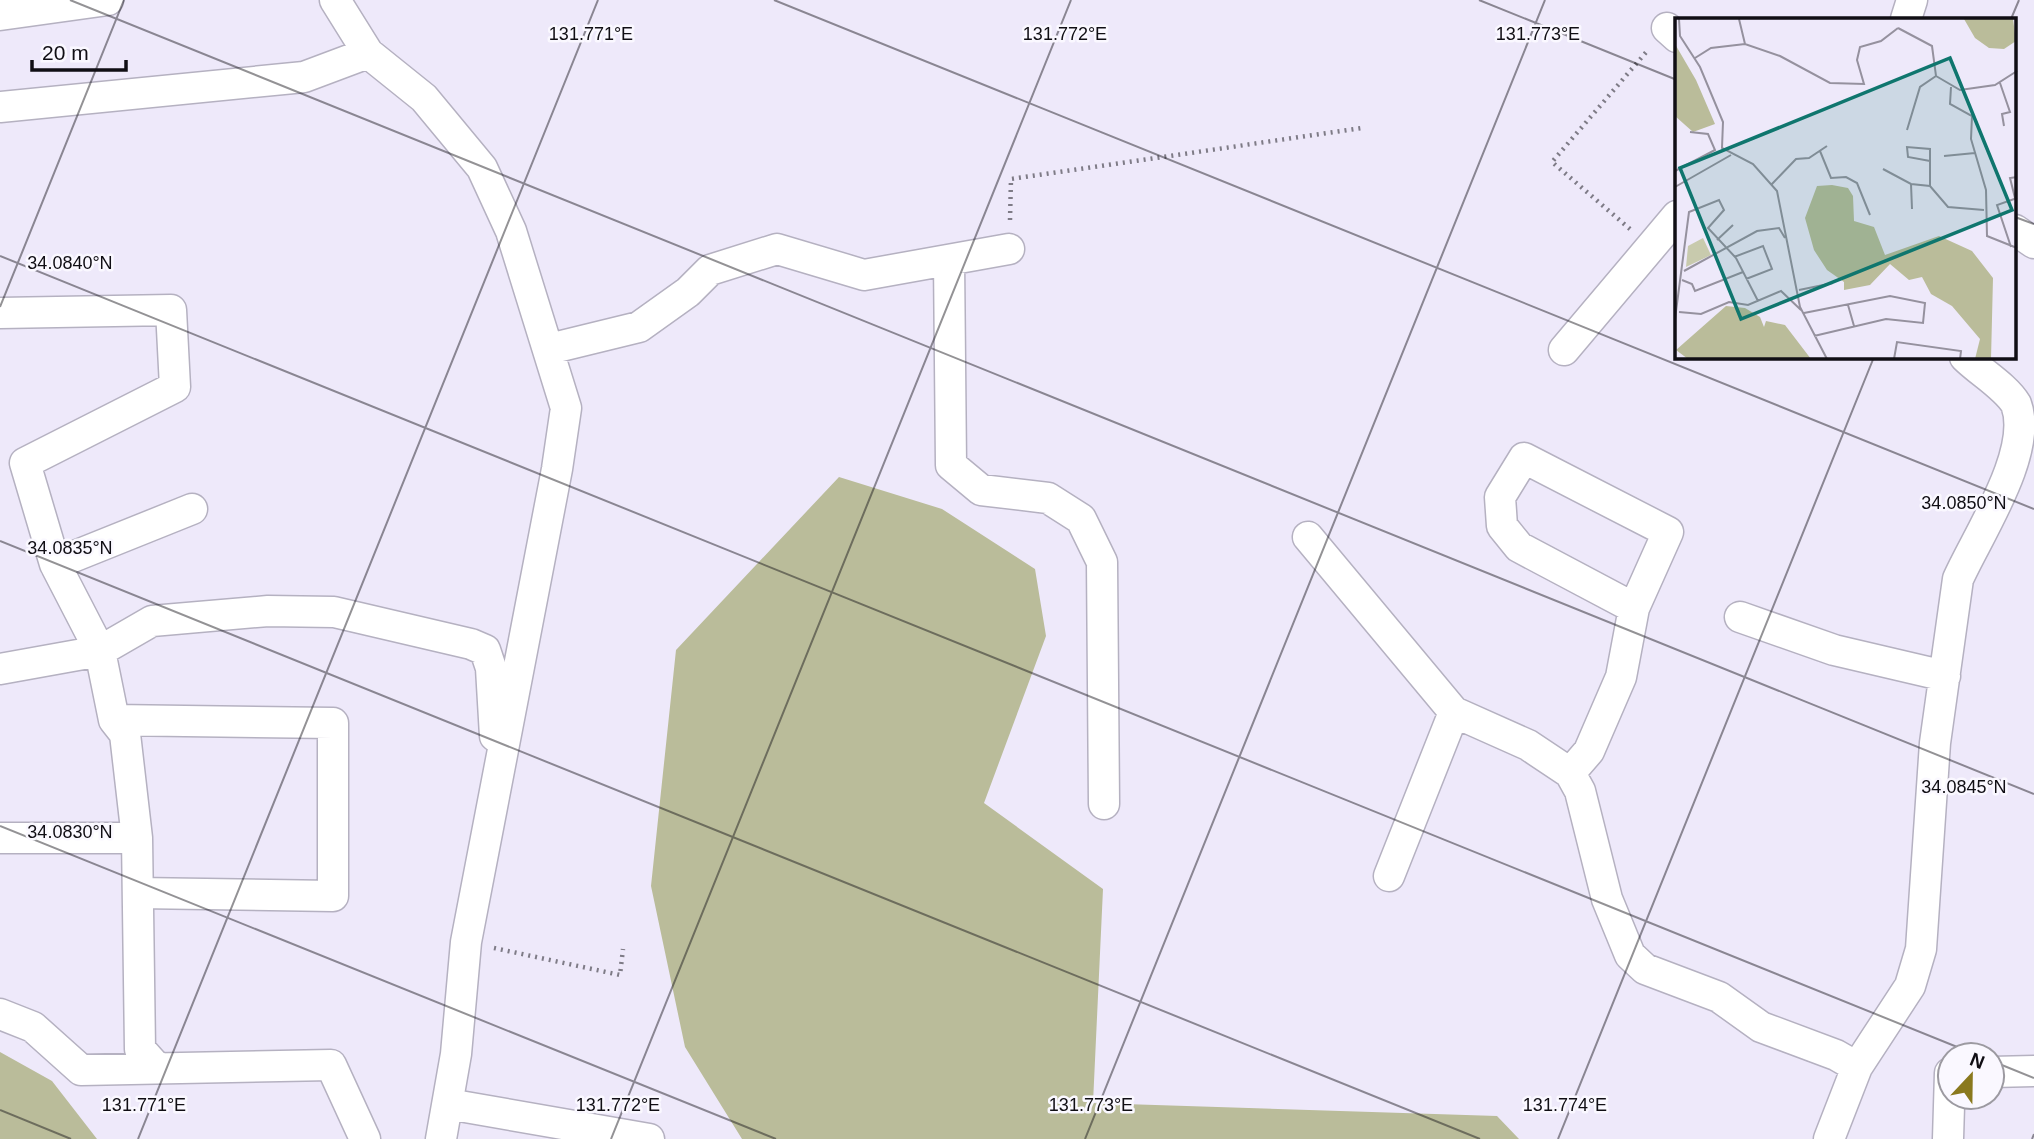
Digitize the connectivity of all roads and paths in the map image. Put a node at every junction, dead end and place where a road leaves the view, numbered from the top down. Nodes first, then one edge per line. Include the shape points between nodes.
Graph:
1 (108, 0) edge
2 (335, 0) edge
3 (1912, 0) edge
4 (0, 15) edge
5 (1906, 18) edge
6 (1672, 32) edge
7 (368, 53) junction
8 (0, 107) edge
9 (1362, 128) dead end
10 (1675, 218) edge
11 (2016, 231) edge
12 (2034, 243) edge
13 (1651, 247) junction
14 (1009, 249) joint
15 (949, 260) junction
16 (0, 313) edge
17 (548, 349) junction
18 (1564, 350) dead end
19 (1967, 359) edge
20 (192, 509) dead end
21 (1308, 537) dead end
22 (55, 564) junction
23 (1634, 608) junction
24 (1740, 617) dead end
25 (100, 651) junction
26 (0, 668) edge
27 (1945, 676) junction
28 (1454, 712) junction
29 (114, 720) junction
30 (1570, 774) junction
31 (497, 782) junction
32 (1104, 804) dead end
33 (0, 838) edge
34 (137, 838) junction
35 (1389, 876) dead end
36 (138, 893) junction
37 (466, 942) junction
38 (623, 949) dead end
39 (0, 1014) edge
40 (1857, 1067) junction
41 (157, 1068) junction
42 (2034, 1071) edge
43 (2006, 1072) edge
44 (448, 1104) junction
45 (1949, 1111) edge
46 (365, 1139) edge
47 (440, 1139) edge
48 (649, 1139) edge
49 (1829, 1139) edge
50 (1948, 1139) edge

1 - 4 street
2 - 7 street
3 - 5 street
6 - 13 path via 1552,162
7 - 8 street via 304,77
7 - 17 street via 424,98 482,168 511,231
9 - 14 path via 1011,179
10 - 13 street
11 - 12 street
13 - 18 street
14 - 15 street
15 - 17 street via 864,275 777,249 710,270 639,327
15 - 32 street via 951,465 981,490 1048,498 1081,519 1102,562
16 - 22 street via 172,310 175,387 25,463
17 - 31 street via 566,408
19 - 27 street via 2016,403 2025,428 2010,489 1958,579
20 - 22 street
21 - 28 street
22 - 25 street
23 - 23 street via 1668,532 1524,458 1500,498 1502,526 1519,547
23 - 30 street via 1621,677 1589,751
24 - 27 street via 1834,650
25 - 26 street
25 - 29 street
25 - 31 street via 152,621 268,611 334,612 471,644 485,650 491,668
27 - 40 street via 1935,743 1921,949 1910,986
28 - 30 street via 1528,745
28 - 35 street
29 - 34 street via 125,734
29 - 36 street via 333,723 333,896
30 - 40 street via 1580,791 1608,899 1630,955 1646,969 1719,997 1761,1027
31 - 37 street
33 - 34 street
34 - 36 street
36 - 41 street via 139,1049
37 - 38 path via 620,975
37 - 44 street
39 - 41 street via 33,1027 81,1070
40 - 49 street
41 - 46 street via 331,1065
42 - 43 street
44 - 47 street
44 - 48 street
45 - 50 street

